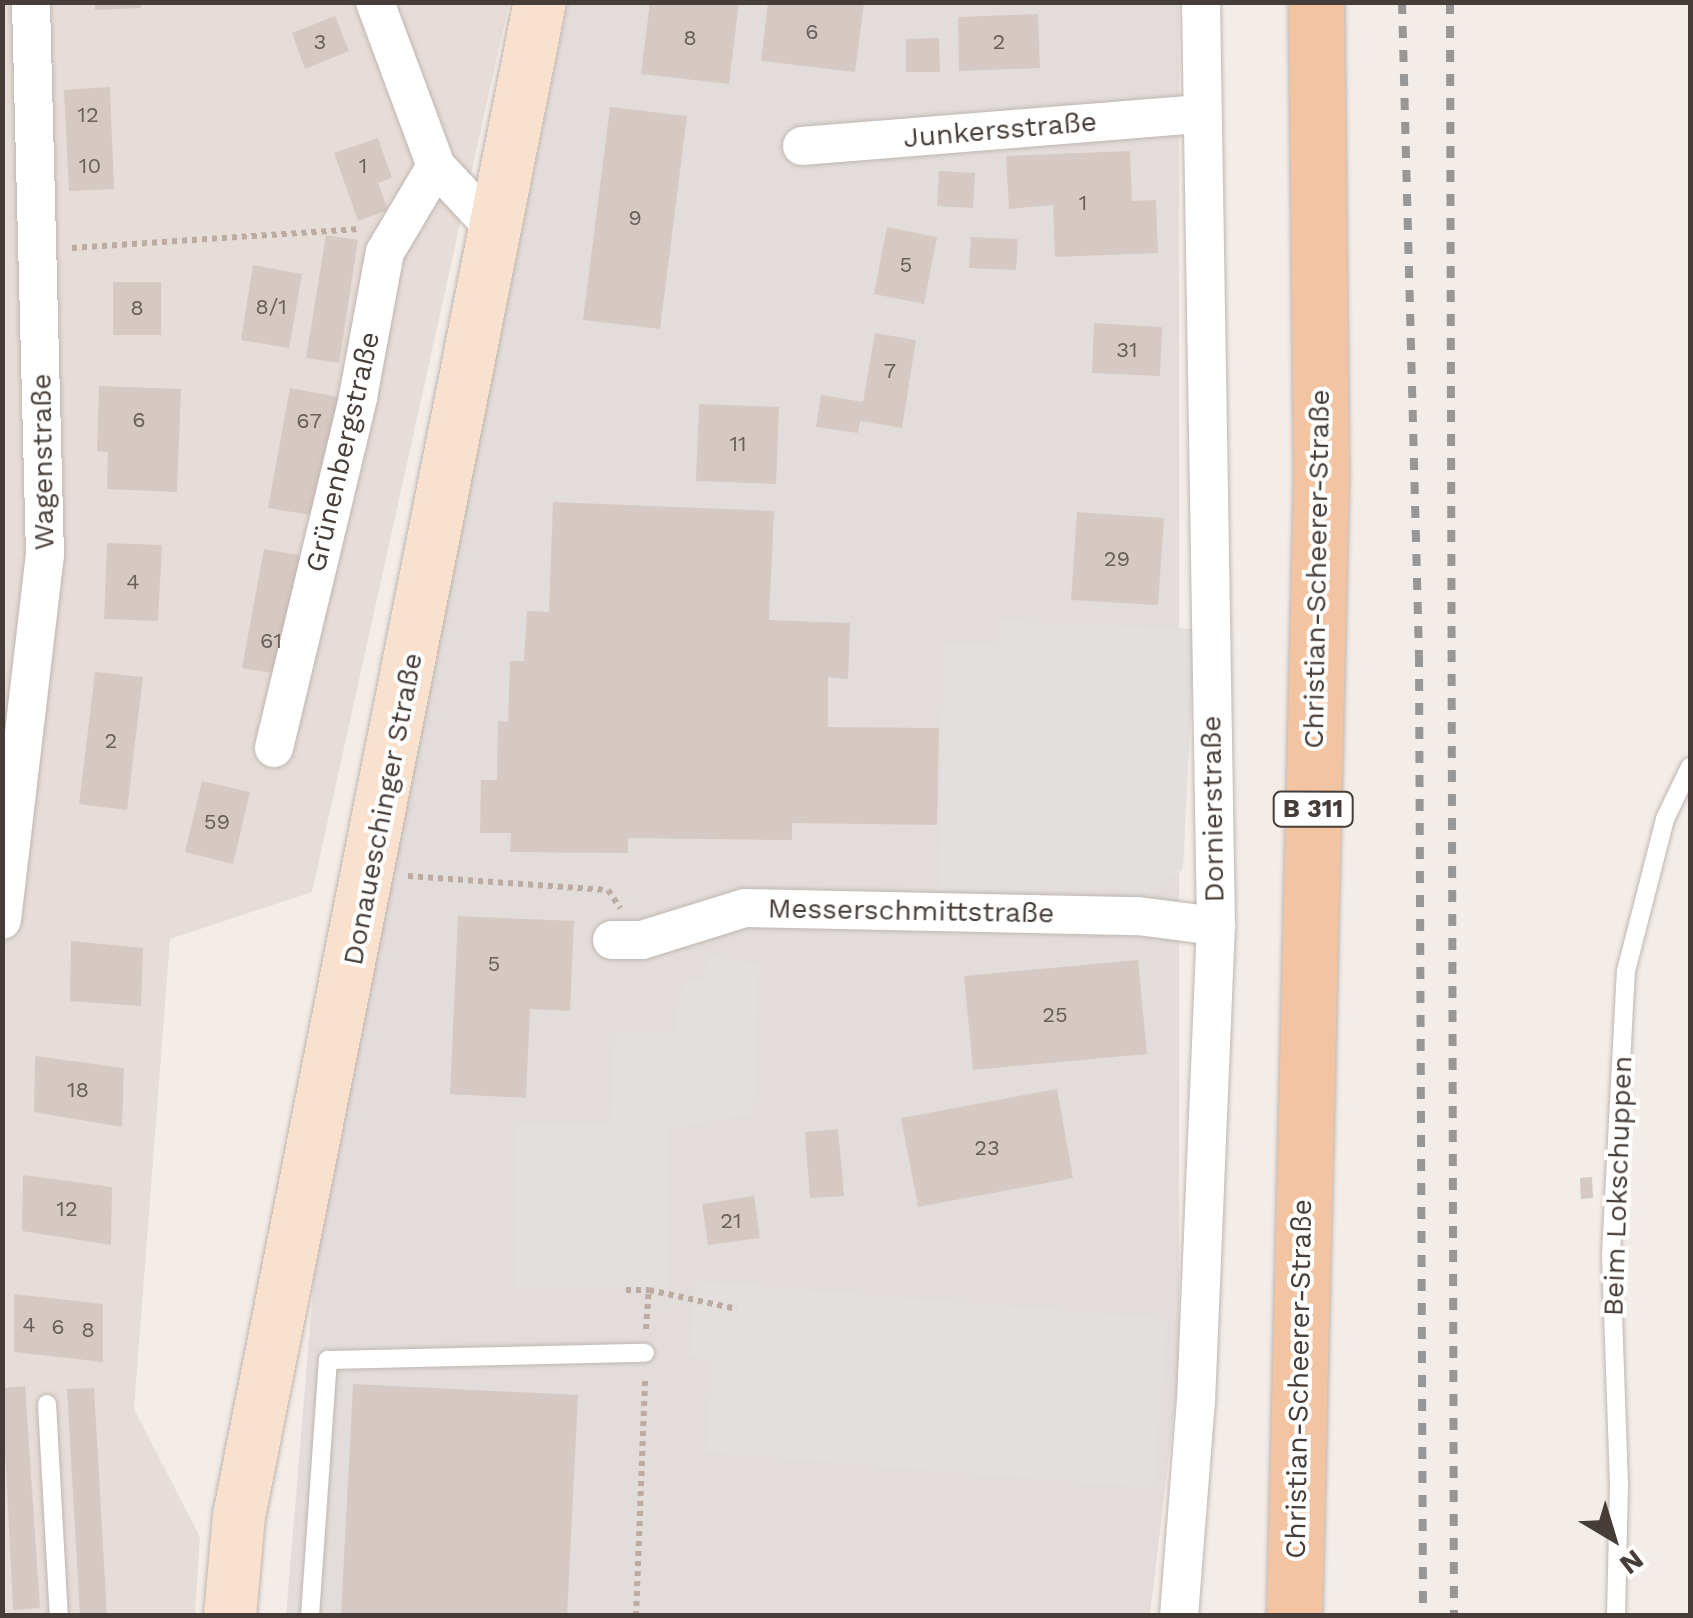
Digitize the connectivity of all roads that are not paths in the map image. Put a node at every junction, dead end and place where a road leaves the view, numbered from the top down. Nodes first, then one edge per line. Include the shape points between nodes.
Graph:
1 (31, 2) edge
2 (375, 2) edge
3 (540, 2) edge
4 (1201, 2) edge
5 (1316, 2) edge
6 (1198, 114) junction
7 (802, 146) dead end
8 (436, 166) junction
9 (493, 226) junction
10 (274, 748) dead end
11 (1690, 768) edge
12 (2, 920) edge
13 (1216, 926) junction
14 (627, 940) road end
15 (646, 1353) road end
16 (47, 1404) dead end
17 (59, 1616) edge
18 (230, 1616) edge
19 (310, 1616) edge
20 (1179, 1616) edge
21 (1294, 1616) edge
22 (1616, 1616) edge

1 - 12 street, Wagenstraße via 45,556
2 - 8 street
3 - 9 street, Donaueschinger Straße
4 - 6 street, Dornierstraße
5 - 21 main road, Christian-Scheerer-Straße / B 311 via 1321,475
6 - 7 street, Junkersstraße
6 - 13 street, Dornierstraße
8 - 9 street
8 - 10 street, Grünenbergstraße via 385,252 358,397
9 - 18 street, Donaueschinger Straße via 362,922 239,1516
11 - 22 lane, Beim Lokschuppen via 1665,819 1626,971 1611,1255 1620,1484
13 - 14 street, Messerschmittstraße via 1138,916 745,908
13 - 20 street, Dornierstraße via 1196,1402
15 - 19 lane via 328,1360
16 - 17 lane

